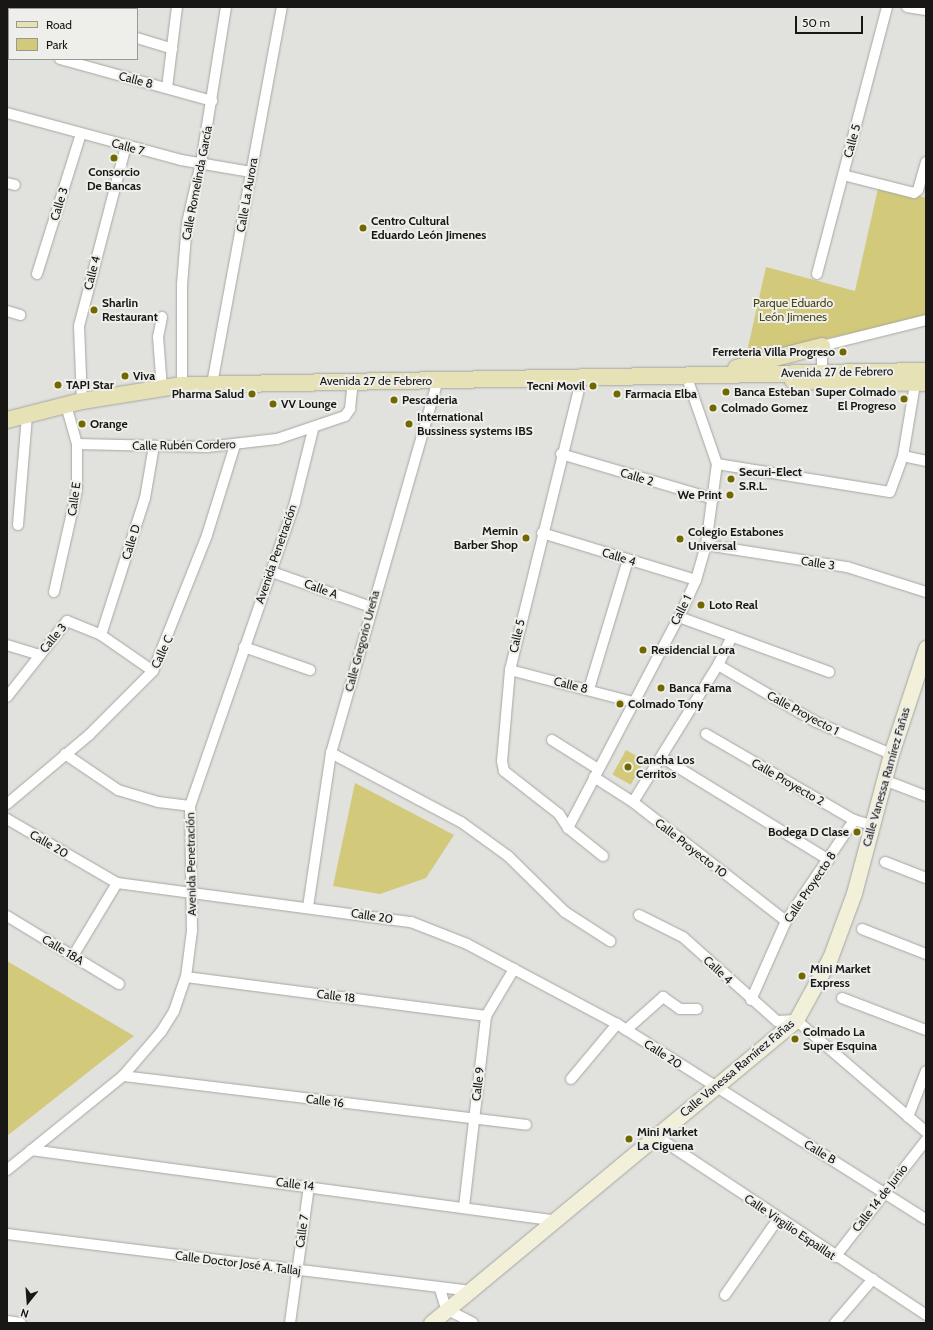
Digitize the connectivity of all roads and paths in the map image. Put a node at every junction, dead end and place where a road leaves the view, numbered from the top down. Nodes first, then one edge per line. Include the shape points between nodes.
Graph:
1 (177, 7) edge
2 (226, 7) edge
3 (282, 7) edge
4 (887, 7) edge
5 (907, 7) edge
6 (926, 10) edge
7 (138, 38) edge
8 (172, 49) junction
9 (64, 60) edge
10 (167, 88) junction
11 (212, 101) junction
12 (7, 113) edge
13 (81, 134) junction
14 (126, 146) junction
15 (926, 162) edge
16 (201, 163) junction
17 (251, 172) junction
18 (843, 175) junction
19 (37, 274) dead end
20 (817, 274) dead end
21 (7, 311) edge
22 (20, 315) dead end
23 (162, 318) dead end
24 (926, 320) edge
25 (822, 346) junction
26 (926, 371) edge
27 (686, 375) junction
28 (712, 375) junction
29 (582, 377) junction
30 (822, 377) junction
31 (353, 380) junction
32 (438, 380) junction
33 (212, 384) junction
34 (920, 384) edge
35 (182, 385) junction
36 (162, 388) junction
37 (82, 402) junction
38 (66, 406) junction
39 (27, 415) junction
40 (7, 420) edge
41 (312, 430) junction
42 (77, 444) junction
43 (235, 445) junction
44 (154, 446) junction
45 (561, 454) junction
46 (903, 456) junction
47 (926, 461) edge
48 (717, 464) junction
49 (714, 500) junction
50 (18, 525) dead end
51 (542, 533) junction
52 (706, 545) junction
53 (628, 560) junction
54 (272, 572) junction
55 (696, 580) junction
56 (54, 592) dead end
57 (926, 592) edge
58 (371, 607) junction
59 (678, 617) junction
60 (101, 635) junction
61 (732, 636) junction
62 (7, 645) edge
63 (244, 647) junction
64 (926, 648) edge
65 (38, 655) junction
66 (718, 665) junction
67 (310, 670) dead end
68 (510, 670) junction
69 (153, 672) junction
70 (829, 672) dead end
71 (589, 689) junction
72 (7, 697) edge
73 (633, 702) junction
74 (706, 734) dead end
75 (552, 740) dead end
76 (331, 752) junction
77 (66, 754) junction
78 (891, 754) junction
79 (661, 757) junction
80 (596, 773) junction
81 (884, 780) junction
82 (926, 796) edge
83 (633, 802) junction
84 (7, 804) edge
85 (190, 806) junction
86 (7, 819) edge
87 (854, 820) junction
88 (872, 825) junction
89 (568, 828) junction
90 (603, 856) dead end
91 (829, 860) junction
92 (885, 862) dead end
93 (926, 878) edge
94 (118, 883) junction
95 (192, 891) junction
96 (308, 907) junction
97 (639, 915) dead end
98 (7, 916) edge
99 (786, 921) junction
100 (862, 929) dead end
101 (610, 941) dead end
102 (926, 954) edge
103 (73, 956) junction
104 (514, 969) junction
105 (186, 977) junction
106 (119, 984) dead end
107 (842, 998) dead end
108 (751, 1000) junction
109 (697, 1009) dead end
110 (486, 1016) junction
111 (796, 1020) junction
112 (617, 1024) junction
113 (626, 1030) junction
114 (926, 1030) edge
115 (926, 1071) edge
116 (123, 1076) junction
117 (571, 1079) dead end
118 (713, 1087) junction
119 (908, 1117) junction
120 (474, 1119) junction
121 (526, 1125) dead end
122 (926, 1132) edge
123 (656, 1136) junction
124 (926, 1140) edge
125 (31, 1150) junction
126 (7, 1170) edge
127 (309, 1186) junction
128 (884, 1191) junction
129 (464, 1207) junction
130 (778, 1219) junction
131 (926, 1219) edge
132 (558, 1220) junction
133 (7, 1234) edge
134 (835, 1257) junction
135 (297, 1270) junction
136 (873, 1279) junction
137 (440, 1289) junction
138 (469, 1291) junction
139 (726, 1295) dead end
140 (446, 1309) junction
141 (926, 1314) edge
142 (7, 1321) edge
143 (21, 1323) edge
144 (290, 1323) edge
145 (431, 1323) edge
146 (472, 1323) edge
147 (835, 1323) edge

1 - 8 street
2 - 11 street, Calle Romelinda García
3 - 17 street, Calle La Aurora
4 - 18 street, Calle 5
5 - 6 street
7 - 8 street
8 - 10 street
9 - 10 street, Calle 8
10 - 11 street, Calle 8
11 - 16 street, Calle Romelinda García
12 - 13 street, Calle 7
13 - 14 street, Calle 7
13 - 19 street, Calle 3
14 - 16 street, Calle 7
14 - 37 street, Calle 4 via 79,326
15 - 18 street via 916,192
16 - 17 street, Calle 7
16 - 35 street, Calle Romelinda García via 186,233
17 - 33 street, Calle La Aurora
18 - 20 street, Calle 5
21 - 22 street
23 - 36 street via 158,337
24 - 25 street
25 - 28 main road
25 - 30 street
26 - 30 main road, Avenida 27 de Febrero
27 - 28 main road, Avenida 27 de Febrero
27 - 29 main road, Avenida 27 de Febrero
27 - 48 street, Calle 1
28 - 30 main road, Avenida 27 de Febrero
29 - 32 main road, Avenida 27 de Febrero
29 - 45 street, Calle 5
30 - 34 main road, Avenida 27 de Febrero
31 - 32 main road, Avenida 27 de Febrero
31 - 33 main road, Avenida 27 de Febrero
31 - 41 street, Calle Rubén Cordero via 349,413
32 - 58 street, Calle Gregorio Ureña
33 - 35 main road, Avenida 27 de Febrero
34 - 46 street
35 - 36 main road, Avenida 27 de Febrero
36 - 37 main road, Avenida 27 de Febrero
37 - 38 main road, Avenida 27 de Febrero
38 - 39 main road, Avenida 27 de Febrero
38 - 42 street, Calle E
39 - 40 main road, Avenida 27 de Febrero
39 - 50 street
41 - 43 street, Calle Rubén Cordero
41 - 54 street, Avenida Penetración via 295,502
42 - 44 street, Calle Rubén Cordero
42 - 56 street, Calle E via 77,490
43 - 44 street, Calle Rubén Cordero
43 - 69 street, Calle C via 210,528
44 - 60 street, Calle D via 145,498
45 - 49 street, Calle 2
45 - 51 street, Calle 5
46 - 47 street
46 - 48 street via 893,488 885,494
48 - 49 street, Calle 1
49 - 52 street, Calle 1
51 - 53 street, Calle 4
51 - 68 street, Calle 5
52 - 55 street, Calle 1
52 - 57 street, Calle 3 via 847,567
53 - 55 street, Calle 4
53 - 71 street
54 - 58 street, Calle A
54 - 63 street, Avenida Penetración
55 - 59 street, Calle 1
58 - 76 street, Calle Gregorio Ureña
59 - 61 street
59 - 73 street, Calle 1
60 - 65 street, Calle 3 via 67,620
60 - 69 street, Calle 3
61 - 66 street
61 - 70 street
62 - 65 street
63 - 67 street
63 - 85 street, Avenida Penetración
64 - 78 street, Calle Vanessa Ramírez Fañas
65 - 72 street, Calle 3
66 - 78 street, Calle Proyecto 1 via 816,722
66 - 79 street
68 - 71 street, Calle 8
68 - 89 street, Calle 5 via 504,771 558,814
69 - 77 street, Calle C
71 - 73 street, Calle 8
73 - 80 street, Calle 1
74 - 87 street, Calle Proyecto 2
75 - 80 street, Calle Proyecto 10
76 - 96 street, Calle Gregorio Ureña
76 - 101 street via 461,822 508,856 564,912
77 - 84 street, Calle C
77 - 85 street via 118,790 158,802
78 - 81 street, Calle Vanessa Ramírez Fañas
79 - 83 street
79 - 91 street
80 - 83 street, Calle Proyecto 10
80 - 89 street, Calle 1
81 - 82 street
81 - 88 street, Calle Vanessa Ramírez Fañas
83 - 99 street, Calle Proyecto 10
85 - 95 street, Avenida Penetración
86 - 94 street, Calle 20
87 - 88 street, Calle Proyecto 2
87 - 91 street, Calle Proyecto 8
88 - 111 street, Calle Vanessa Ramírez Fañas via 854,894 830,958
89 - 90 street, Calle 5
91 - 99 street, Calle Proyecto 8
92 - 93 street
94 - 95 street, Calle 20
94 - 103 street
95 - 96 street, Calle 20
95 - 105 street, Avenida Penetración
96 - 104 street, Calle 20 via 411,922 467,944
97 - 108 street, Calle 4 via 684,937
98 - 103 street, Calle 18A
99 - 108 street, Calle Proyecto 8
100 - 102 street
103 - 106 street, Calle 18A
104 - 110 street, Calle 9
104 - 112 street, Calle 20
105 - 110 street, Calle 18
105 - 116 street, Avenida Penetración via 174,1011 161,1032
107 - 114 street
108 - 111 street, Calle 4 via 777,1021
109 - 113 street via 680,1009 663,997
110 - 120 street, Calle 9
111 - 118 street, Calle Vanessa Ramírez Fañas
111 - 119 street
112 - 113 street, Calle 20
112 - 117 street
113 - 118 street, Calle 20
115 - 119 street
116 - 120 street, Calle 16
116 - 125 street, Avenida Penetración
118 - 123 street, Calle Vanessa Ramírez Fañas
118 - 128 street, Calle B
119 - 122 street
120 - 121 street, Calle 16
120 - 129 street, Calle 9
123 - 130 street, Calle Virgilio Espaillat
123 - 132 street, Calle Vanessa Ramírez Fañas
124 - 128 street, Calle 14 de Junio
125 - 126 street, Avenida Penetración
125 - 127 street, Calle 14
127 - 129 street, Calle 14
127 - 135 street, Calle 7
128 - 131 street, Calle B
128 - 134 street, Calle 14 de Junio
129 - 132 street, Calle 14
130 - 134 street, Calle Virgilio Espaillat
130 - 139 street
132 - 138 street, Calle Vanessa Ramírez Fañas
133 - 135 street, Calle Doctor José A. Tallaj
134 - 136 street, Calle Virgilio Espaillat
135 - 137 street, Calle Doctor José A. Tallaj
135 - 144 street, Calle 7
136 - 141 street, Calle Virgilio Espaillat
136 - 147 street
137 - 138 street, Calle Doctor José A. Tallaj
137 - 140 street
138 - 140 street, Calle Vanessa Ramírez Fañas
140 - 145 street, Calle Vanessa Ramírez Fañas
140 - 146 street
142 - 143 street

